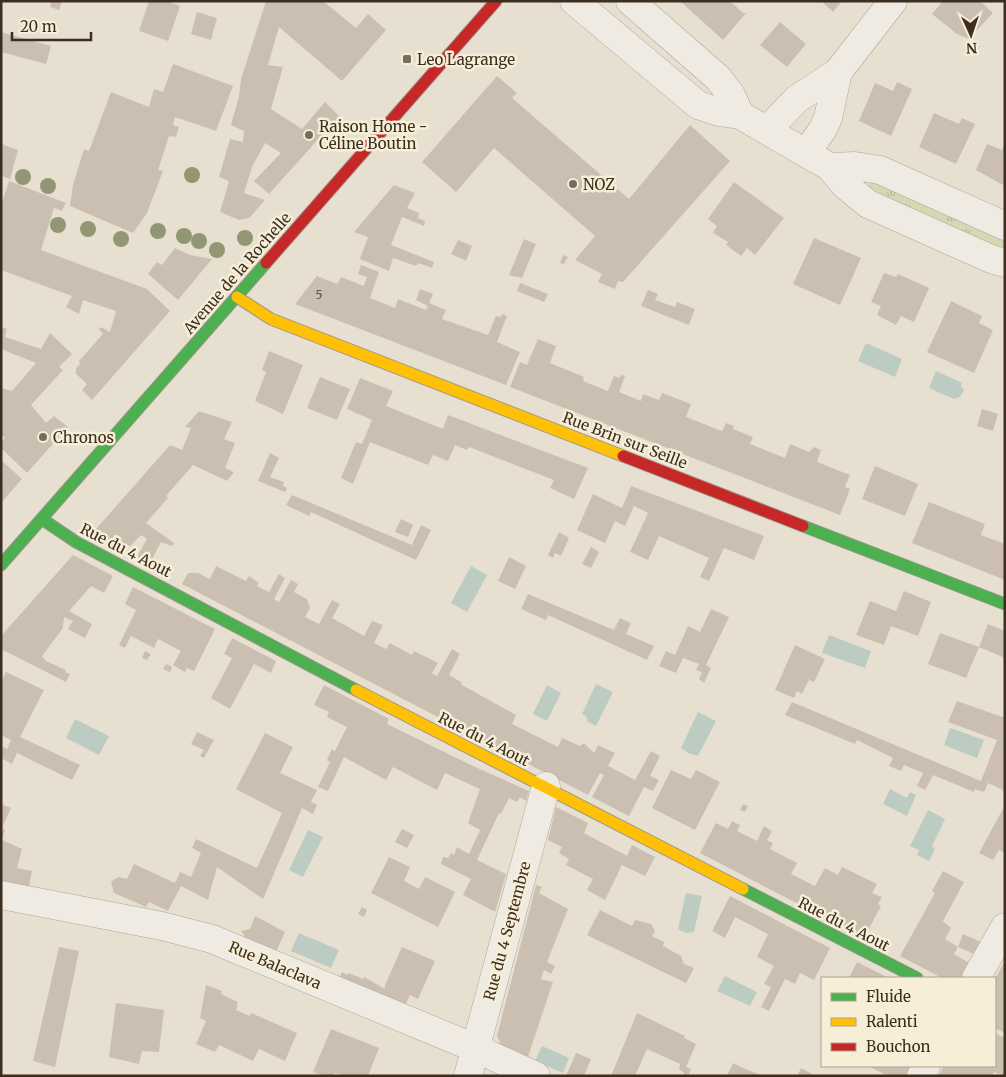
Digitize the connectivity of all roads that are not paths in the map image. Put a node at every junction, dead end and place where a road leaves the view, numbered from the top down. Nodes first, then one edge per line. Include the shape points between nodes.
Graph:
1 (496, 1) edge
2 (574, 1) edge
3 (630, 1) edge
4 (893, 1) edge
5 (838, 72) junction
6 (740, 115) junction
7 (767, 130) junction
8 (806, 153) junction
9 (830, 167) junction
10 (1005, 226) edge
11 (1005, 263) edge
12 (237, 298) junction
13 (42, 519) junction
14 (1, 566) edge
15 (1005, 604) edge
16 (546, 786) junction
17 (1, 895) edge
18 (1005, 927) edge
19 (915, 977) edge
20 (977, 977) edge
21 (476, 1048) junction
22 (468, 1076) edge
23 (536, 1076) edge

1 - 12 street, Avenue de la Rochelle via 326,192
2 - 6 street via 698,105
3 - 6 street via 718,78
4 - 5 street
5 - 7 street via 797,99
5 - 8 street via 828,118
6 - 7 street
7 - 8 street
8 - 9 street
9 - 10 street via 880,170
9 - 11 street via 868,204
12 - 13 street, Avenue de la Rochelle
12 - 15 street, Rue Brin sur Seille via 271,319
13 - 14 street, Avenue de la Rochelle
13 - 16 street, Rue du 4 Aout via 76,542 419,723
16 - 19 street, Rue du 4 Aout
16 - 21 street, Rue du 4 Septembre
17 - 21 street, Rue Balaclava via 162,926 212,939
18 - 20 street
21 - 22 street, Rue du 4 Septembre
21 - 23 street, Rue Balaclava

